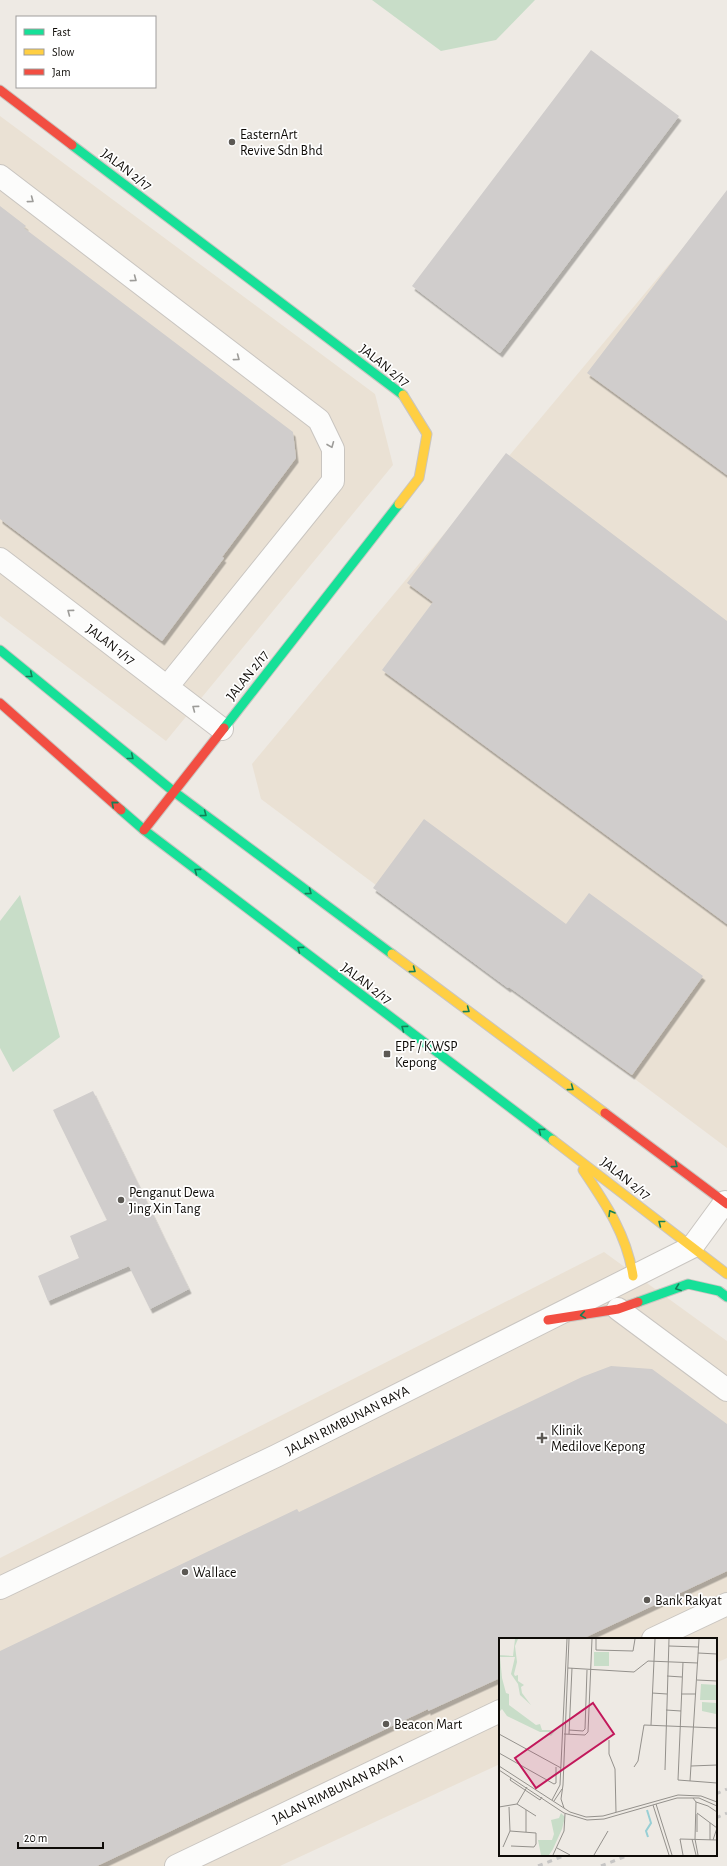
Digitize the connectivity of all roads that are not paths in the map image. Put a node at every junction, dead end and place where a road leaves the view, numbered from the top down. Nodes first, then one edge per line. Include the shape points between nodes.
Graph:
1 (0, 90) edge
2 (0, 176) edge
3 (0, 559) edge
4 (0, 650) edge
5 (167, 687) junction
6 (0, 703) edge
7 (222, 729) junction
8 (173, 791) junction
9 (144, 830) junction
10 (573, 1155) junction
11 (726, 1203) edge
12 (692, 1247) junction
13 (727, 1274) edge
14 (633, 1276) junction
15 (727, 1297) edge
16 (618, 1309) junction
17 (548, 1320) junction
18 (727, 1390) edge
19 (0, 1588) edge
20 (727, 1604) edge
21 (655, 1638) edge
22 (499, 1711) edge
23 (176, 1866) edge

1 - 7 street, JALAN 2/17 via 405,397 427,434 419,478
2 -> 5 street via 319,420 333,449 333,481
5 -> 3 street, JALAN 1/17
4 -> 8 street
7 -> 5 street, JALAN 1/17
9 -> 6 street, JALAN 2/17
7 - 8 street, JALAN 2/17
8 - 9 street, JALAN 2/17
8 -> 11 street
10 -> 9 street, JALAN 2/17
12 -> 10 street, JALAN 2/17
14 -> 10 street via 632,1259 625,1238 611,1211
11 - 12 street
12 - 13 street, JALAN 2/17
12 - 14 street, JALAN RIMBUNAN RAYA
14 - 17 street, JALAN RIMBUNAN RAYA
15 -> 16 street via 719,1291 688,1284
16 -> 17 street
16 - 18 street
17 - 19 street, JALAN RIMBUNAN RAYA via 276,1456
20 - 21 street
22 - 23 street, JALAN RIMBUNAN RAYA 1

